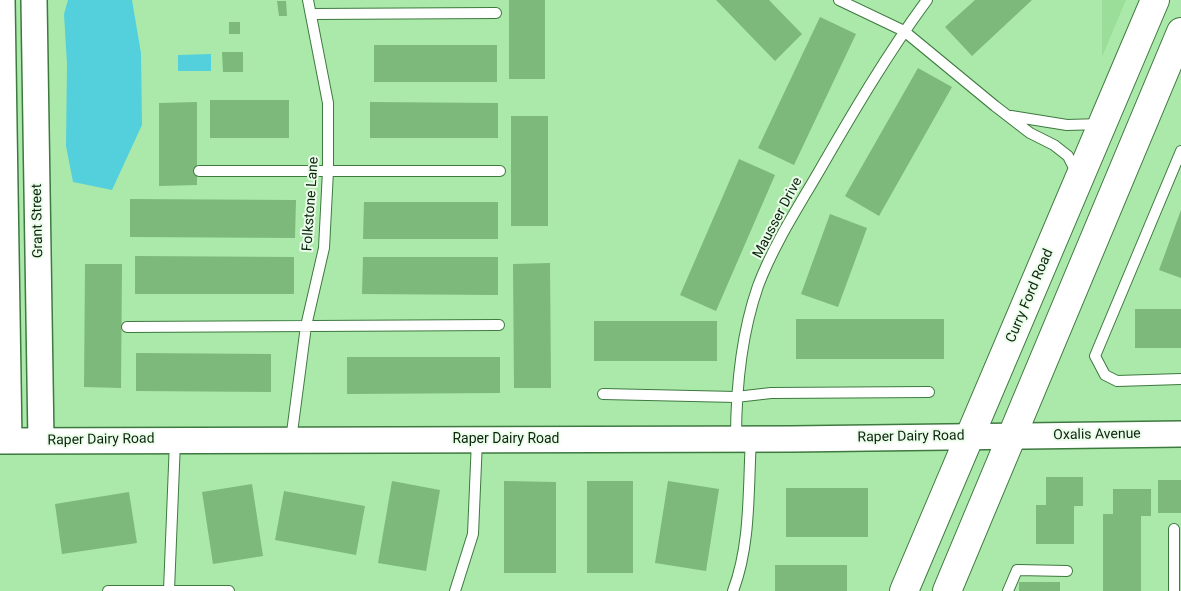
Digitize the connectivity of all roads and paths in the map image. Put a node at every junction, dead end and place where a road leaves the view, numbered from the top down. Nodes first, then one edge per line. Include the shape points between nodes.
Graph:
1 (2, 0) edge
2 (34, 0) edge
3 (308, 0) edge
4 (839, 0) edge
5 (927, 0) edge
6 (1155, 0) edge
7 (1168, 0) edge
8 (496, 13) dead end
9 (311, 14) junction
10 (904, 31) junction
11 (1178, 49) edge
12 (1010, 116) junction
13 (1101, 124) junction
14 (1181, 151) edge
15 (328, 171) junction
16 (500, 171) dead end
17 (200, 172) dead end
18 (1079, 178) junction
19 (499, 325) dead end
20 (306, 326) junction
21 (127, 327) dead end
22 (1181, 379) edge
23 (929, 392) dead end
24 (603, 394) dead end
25 (736, 397) junction
26 (1181, 434) edge
27 (969, 436) junction
28 (1012, 436) junction
29 (477, 439) junction
30 (743, 439) junction
31 (175, 440) junction
32 (291, 440) junction
33 (5, 441) edge
34 (42, 441) junction
35 (1174, 530) dead end
36 (1067, 571) dead end
37 (906, 588) edge
38 (169, 590) edge
39 (108, 591) edge
40 (229, 591) edge
41 (455, 591) edge
42 (734, 591) edge
43 (947, 591) edge
44 (1008, 591) edge
45 (1174, 591) edge

1 - 33 street
2 - 34 street, Grant Street
3 - 9 lane, Folkstone Lane
4 - 10 lane
5 - 10 lane, Mausser Drive
6 - 13 main road, Curry Ford Road
7 - 11 main road via 1157,40 1162,48
8 - 9 lane
9 - 15 lane, Folkstone Lane via 328,103
10 - 12 lane
10 - 25 lane, Mausser Drive via 788,225 758,286 743,347
11 - 28 main road
12 - 13 lane via 1067,125
12 - 18 lane via 1030,133 1068,156
13 - 18 main road, Curry Ford Road
14 - 22 lane via 1095,356 1106,375 1117,381
15 - 16 lane
15 - 17 lane
15 - 20 lane, Folkstone Lane via 324,248
18 - 27 main road, Curry Ford Road
19 - 20 lane
20 - 21 lane
20 - 32 lane, Folkstone Lane
23 - 25 lane via 771,392
24 - 25 lane
25 - 30 lane, Mausser Drive
26 - 28 street, Oxalis Avenue
27 - 28 street, Raper Dairy Road
27 - 30 street, Raper Dairy Road
27 - 37 main road, Curry Ford Road
28 - 43 main road
29 - 30 street, Raper Dairy Road
29 - 32 street, Raper Dairy Road
29 - 41 lane via 473,534
30 - 42 lane, Mausser Drive via 745,538
31 - 32 street, Raper Dairy Road
31 - 34 street, Raper Dairy Road
31 - 38 lane
33 - 34 street, Raper Dairy Road
35 - 45 lane
36 - 44 lane via 1017,570
38 - 39 lane
38 - 40 lane

